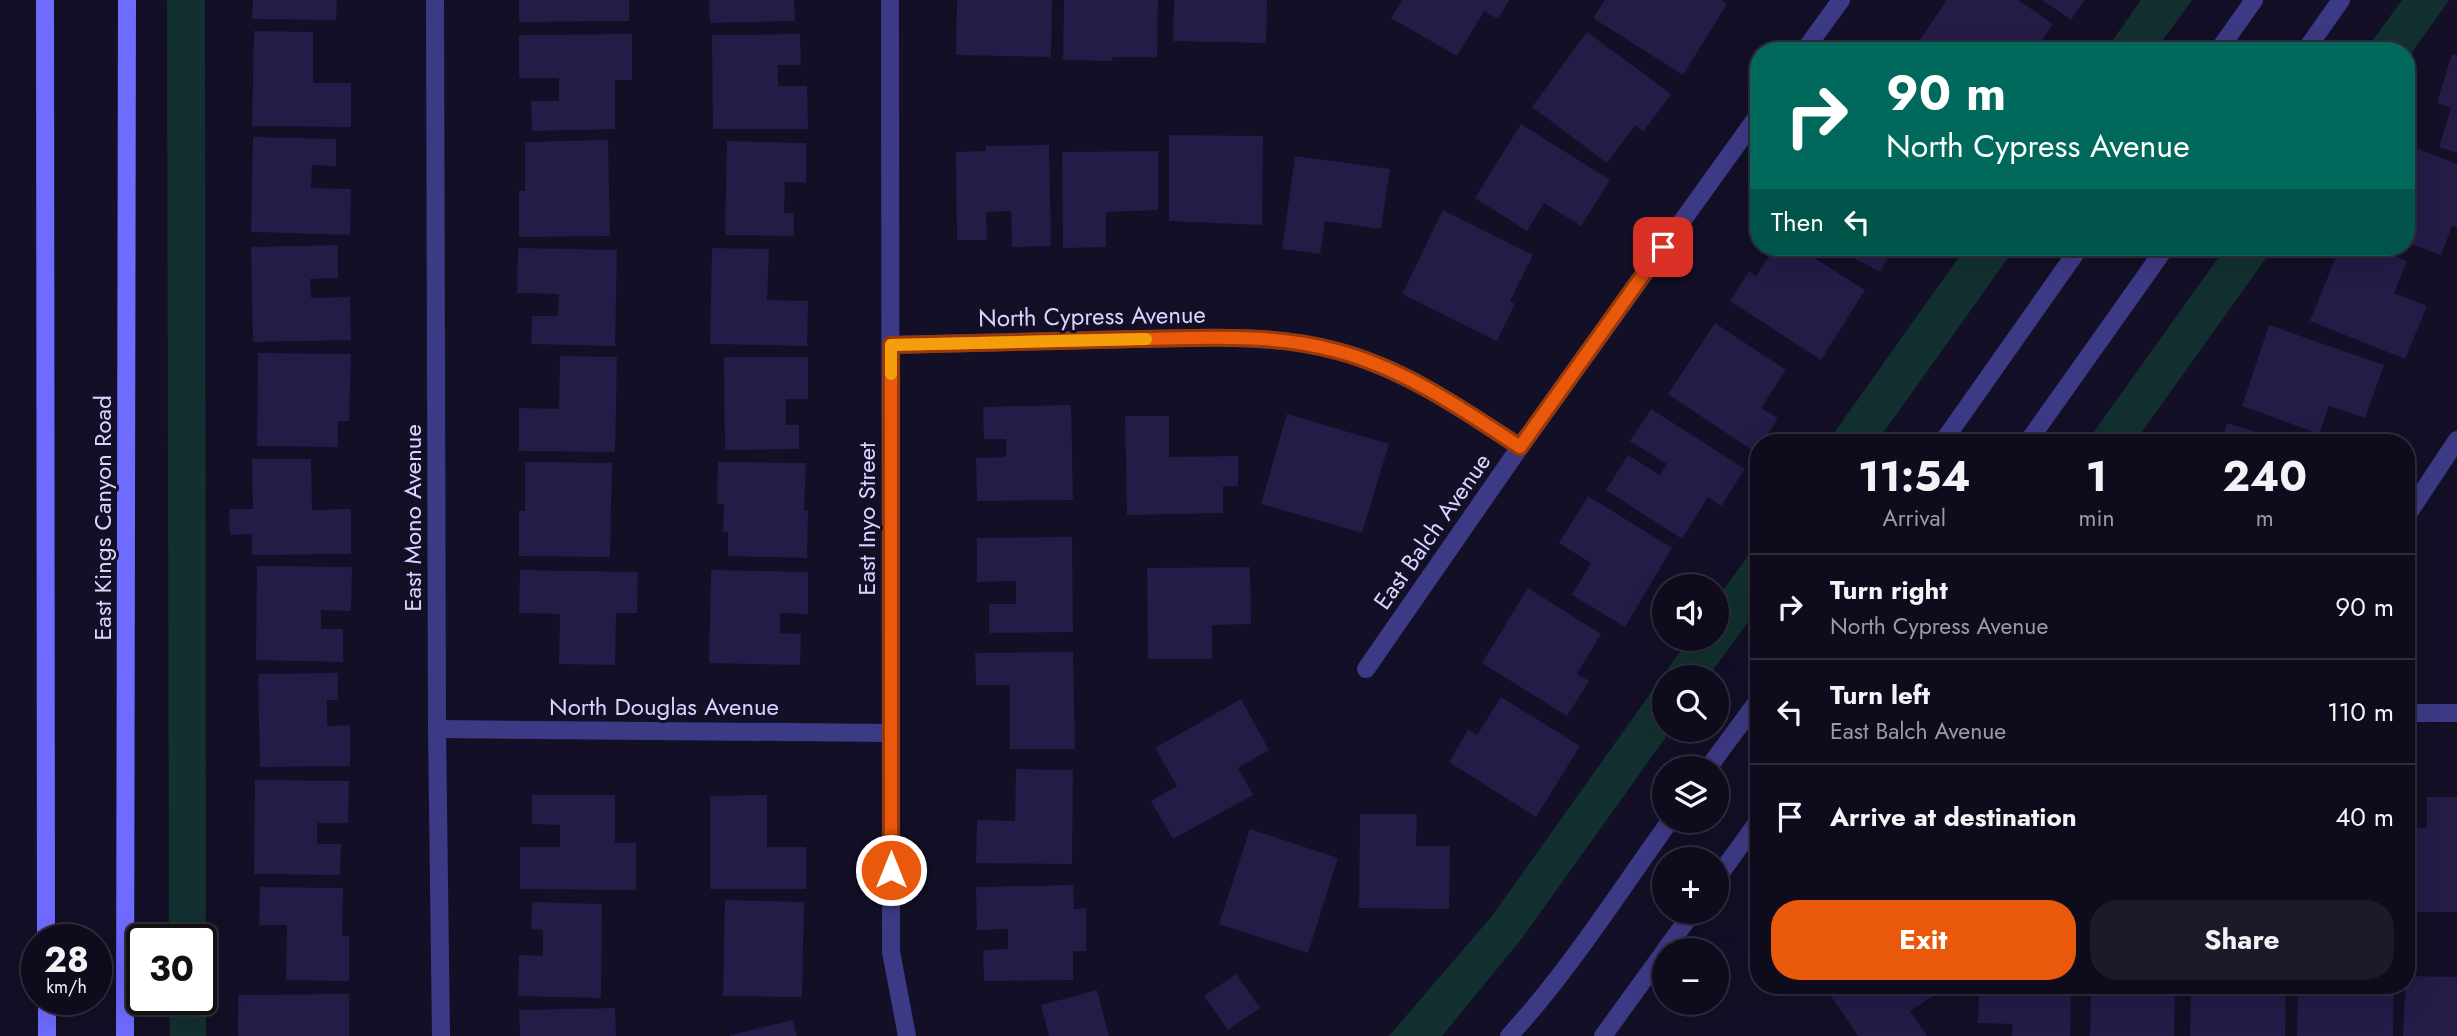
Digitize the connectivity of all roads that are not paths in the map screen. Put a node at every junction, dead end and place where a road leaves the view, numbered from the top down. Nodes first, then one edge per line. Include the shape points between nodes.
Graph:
1 (45, 0) edge
2 (127, 0) edge
3 (435, 0) edge
4 (890, 0) edge
5 (1840, 0) edge
6 (2254, 0) edge
7 (2341, 0) edge
8 (1810, 42) edge
9 (2224, 42) edge
10 (2311, 42) edge
11 (1750, 127) edge
12 (2074, 256) edge
13 (2160, 256) edge
14 (891, 345) junction
15 (1948, 434) edge
16 (2033, 434) edge
17 (2457, 440) edge
18 (1520, 447) junction
19 (2415, 503) edge
20 (1366, 669) dead end
21 (1750, 711) edge
22 (2457, 712) edge
23 (2415, 713) edge
24 (437, 729) junction
25 (891, 733) junction
26 (1718, 756) edge
27 (1750, 832) edge
28 (1662, 833) edge
29 (1729, 861) edge
30 (47, 924) edge
31 (1652, 969) edge
32 (47, 1015) edge
33 (47, 1036) edge
34 (125, 1036) edge
35 (441, 1036) edge
36 (907, 1036) edge
37 (1509, 1036) edge
38 (1603, 1036) edge

1 - 30 main road
2 - 34 main road, East Kings Canyon Road
3 - 24 street, East Mono Avenue
4 - 14 street, East Inyo Street
5 - 8 street
6 - 9 street
7 - 10 street
11 - 18 street, East Balch Avenue
12 - 15 street
13 - 16 street
14 - 18 street, North Cypress Avenue via 1220,337 1284,342 1377,364 1440,395
14 - 25 street, East Inyo Street
17 - 19 street
18 - 20 street, East Balch Avenue
21 - 26 street
22 - 23 street
24 - 25 street, North Douglas Avenue
24 - 35 street, East Mono Avenue
25 - 36 street, East Inyo Street via 891,952
27 - 29 street
28 - 37 street
31 - 38 street
32 - 33 main road

